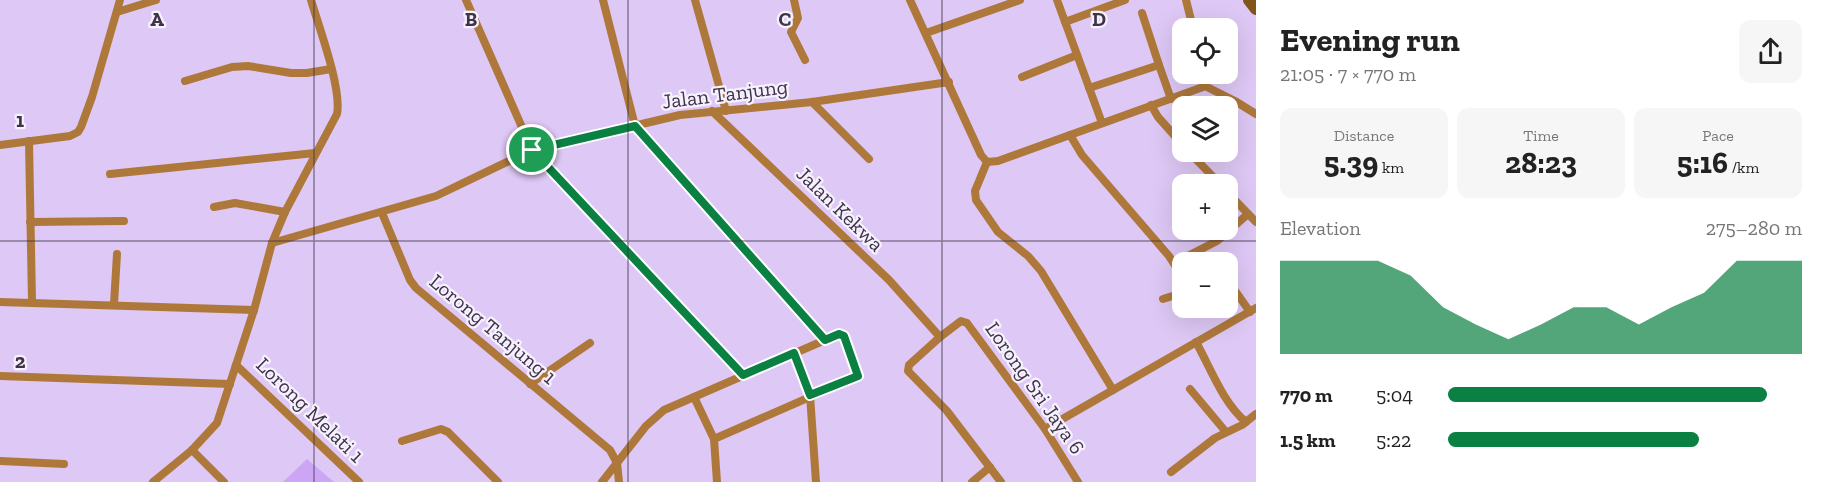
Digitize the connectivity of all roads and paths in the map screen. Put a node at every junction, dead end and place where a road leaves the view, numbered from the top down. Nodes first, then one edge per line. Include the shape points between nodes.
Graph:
1 (120, 0) edge
2 (156, 0) edge
3 (311, 0) edge
4 (466, 0) edge
5 (603, 0) edge
6 (695, 0) edge
7 (794, 0) edge
8 (910, 0) edge
9 (1020, 0) edge
10 (1057, 0) edge
11 (1125, 0) edge
12 (1186, 0) edge
13 (1249, 0) edge
14 (995, 4) edge
15 (1256, 9) edge
16 (117, 12) junction
17 (1143, 13) dead end
18 (1190, 18) edge
19 (1065, 22) junction
20 (926, 33) junction
21 (1077, 55) junction
22 (805, 60) dead end
23 (1160, 65) junction
24 (331, 69) junction
25 (1022, 77) dead end
26 (185, 81) dead end
27 (949, 82) junction
28 (1205, 86) joint
29 (1089, 88) junction
30 (1171, 99) junction
31 (812, 102) junction
32 (712, 111) junction
33 (726, 111) junction
34 (1155, 111) junction
35 (1256, 114) edge
36 (1101, 123) junction
37 (635, 126) junction
38 (1172, 132) edge
39 (29, 141) junction
40 (1073, 141) junction
41 (0, 145) edge
42 (532, 150) junction
43 (315, 153) junction
44 (869, 159) dead end
45 (1199, 162) edge
46 (986, 166) junction
47 (110, 174) dead end
48 (1210, 174) edge
49 (1238, 204) edge
50 (214, 207) dead end
51 (285, 212) junction
52 (382, 213) junction
53 (1248, 214) junction
54 (124, 221) dead end
55 (30, 222) junction
56 (1256, 222) edge
57 (272, 243) junction
58 (1195, 252) edge
59 (117, 255) dead end
60 (1172, 261) edge
61 (1238, 293) edge
62 (1172, 296) edge
63 (1163, 299) dead end
64 (0, 302) edge
65 (32, 302) junction
66 (114, 304) junction
67 (254, 310) junction
68 (1253, 310) edge
69 (940, 337) junction
70 (825, 340) junction
71 (1196, 342) junction
72 (590, 343) dead end
73 (794, 353) junction
74 (236, 365) junction
75 (743, 375) junction
76 (0, 376) edge
77 (230, 384) junction
78 (530, 384) junction
79 (1190, 389) dead end
80 (1113, 390) junction
81 (810, 395) junction
82 (694, 397) junction
83 (1256, 414) edge
84 (1246, 422) junction
85 (1045, 429) junction
86 (1226, 432) junction
87 (714, 439) junction
88 (402, 441) dead end
89 (192, 450) junction
90 (0, 461) edge
91 (617, 463) junction
92 (64, 464) dead end
93 (990, 467) junction
94 (1171, 472) dead end
95 (153, 482) edge
96 (224, 482) edge
97 (359, 482) edge
98 (498, 482) edge
99 (602, 482) edge
100 (620, 482) edge
101 (717, 482) edge
102 (816, 482) edge
103 (972, 482) edge
104 (1001, 482) edge
105 (1078, 482) edge

1 - 16 street
2 - 16 street
3 - 24 street
4 - 42 street
5 - 37 street
6 - 33 street
7 - 22 street via 798,18 791,32
8 - 20 street
9 - 14 street
10 - 19 street
11 - 19 street
12 - 18 street
13 - 15 main road
14 - 20 street
16 - 39 street via 78,132
17 - 23 street
19 - 21 street
20 - 27 street
21 - 25 street
21 - 29 street
23 - 29 street
23 - 30 street
24 - 26 street via 291,73 232,67
24 - 43 street via 339,105 333,124
27 - 31 street, Jalan Tanjung
27 - 46 street
28 - 30 street
28 - 35 street
29 - 36 street
30 - 34 street
31 - 33 street, Jalan Tanjung
31 - 44 street
32 - 33 street, Jalan Tanjung
32 - 37 street, Jalan Tanjung
32 - 69 street, Jalan Kekwa via 889,280
34 - 36 street
34 - 38 street
36 - 40 street
37 - 42 street, Jalan Tanjung
37 - 70 street
39 - 41 street
39 - 55 street
40 - 46 street
40 - 60 street
42 - 52 street, Jalan Tanjung via 450,190
42 - 75 street
43 - 47 street
43 - 51 street
45 - 48 street
46 - 80 street via 974,194 978,204 998,232 1041,272
49 - 53 street
50 - 51 street via 235,203
51 - 57 street
52 - 57 street, Jalan Tanjung
52 - 78 street, Lorong Tanjung 1 via 416,288
53 - 56 street
53 - 58 street via 1216,241
54 - 55 street
55 - 65 street
57 - 67 street
59 - 66 street
61 - 68 street
62 - 63 street
64 - 65 street
65 - 66 street
66 - 67 street
67 - 74 street
68 - 71 street
69 - 85 street, Lorong Sri Jaya 6 via 961,321 967,323
69 - 93 street, Lorong Sri Jaya 6 via 909,365 908,371 947,411
70 - 73 street
70 - 81 street via 844,336 858,376
71 - 80 street
71 - 84 street via 1226,398
72 - 78 street
73 - 75 street
73 - 81 street
74 - 77 street
74 - 97 street, Lorong Melati 1
75 - 82 street
76 - 77 street
77 - 89 street via 217,423
78 - 91 street, Lorong Tanjung 1 via 610,450
79 - 86 street
80 - 85 street
81 - 87 street
81 - 102 street
82 - 87 street
82 - 91 street via 652,418
83 - 84 street
84 - 86 street
85 - 105 street, Lorong Sri Jaya 6
86 - 94 street
87 - 101 street
88 - 98 street via 441,429
89 - 95 street
89 - 96 street
90 - 92 street
91 - 99 street
91 - 100 street
93 - 103 street
93 - 104 street, Lorong Sri Jaya 6

